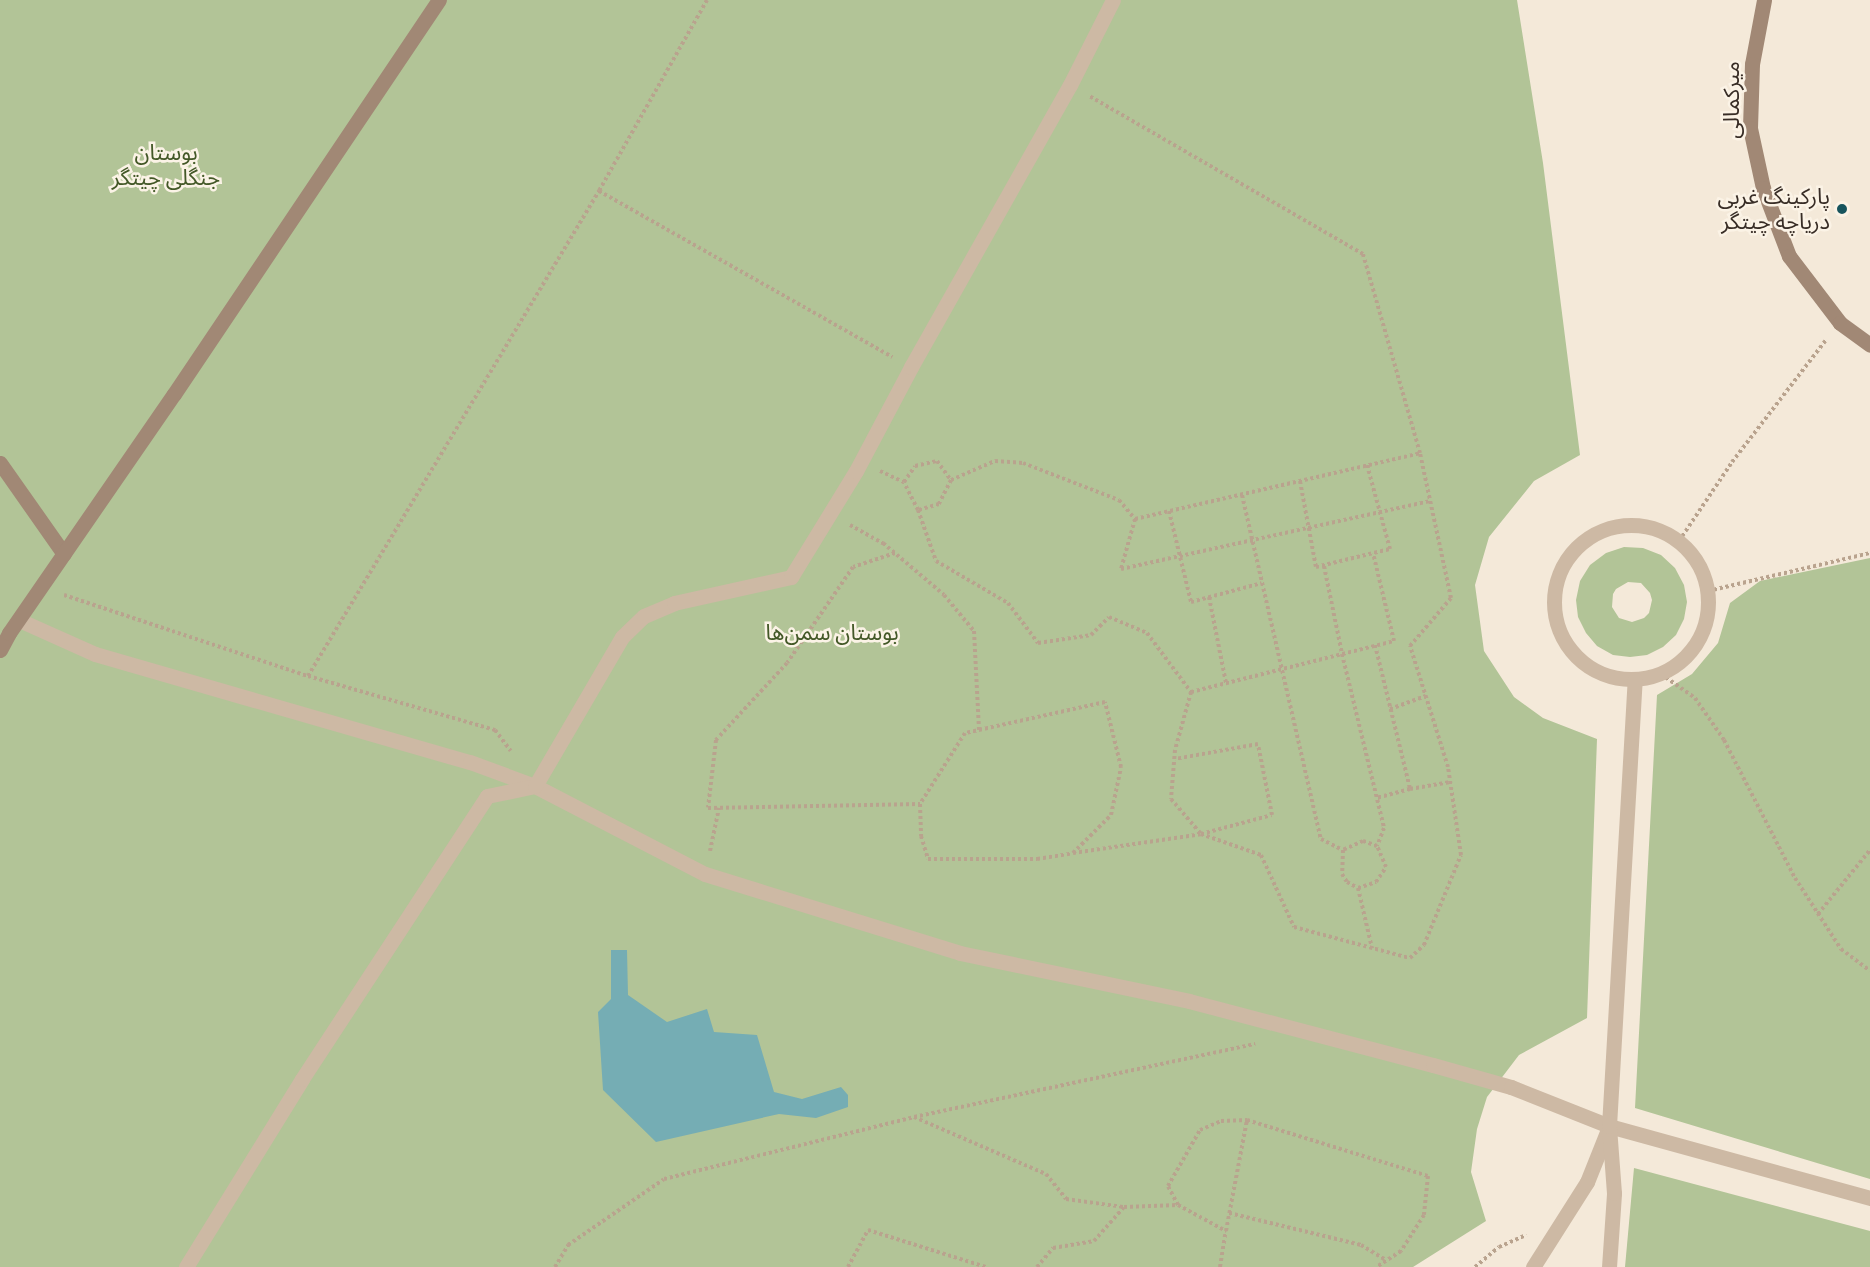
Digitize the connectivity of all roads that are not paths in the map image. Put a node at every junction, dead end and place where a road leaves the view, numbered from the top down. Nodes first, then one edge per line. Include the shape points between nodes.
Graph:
1 (439, 0) edge
2 (1113, 0) edge
3 (1764, 0) edge
4 (1870, 345) edge
5 (0, 463) edge
6 (64, 554) junction
7 (19, 620) junction
8 (4, 631) edge
9 (0, 650) edge
10 (1635, 680) junction
11 (536, 786) junction
12 (1610, 1126) junction
13 (1870, 1198) edge
14 (186, 1267) edge
15 (1533, 1267) edge
16 (1609, 1267) edge

1 - 6 street
2 - 11 street via 1070,85 791,577 674,603 644,616 622,637
3 - 4 street, میرکمالی via 1752,64 1750,128 1763,188 1789,256 1840,323
5 - 6 street
6 - 7 street
7 - 8 street
7 - 11 street via 94,654 470,762
8 - 9 street
10 - 10 street via 1611,677 1588,667 1570,650 1558,628 1554,603 1557,579 1568,556 1586,539 1608,528 1633,524 1657,529 1679,541 1703,572 1708,591 1707,616 1699,640 1683,660 1661,674
10 - 12 street
11 - 12 street via 705,874 960,953 1189,1000 1433,1065 1511,1088
11 - 14 street via 487,796 302,1079
12 - 13 street
12 - 15 street via 1587,1182
12 - 16 street via 1614,1193

